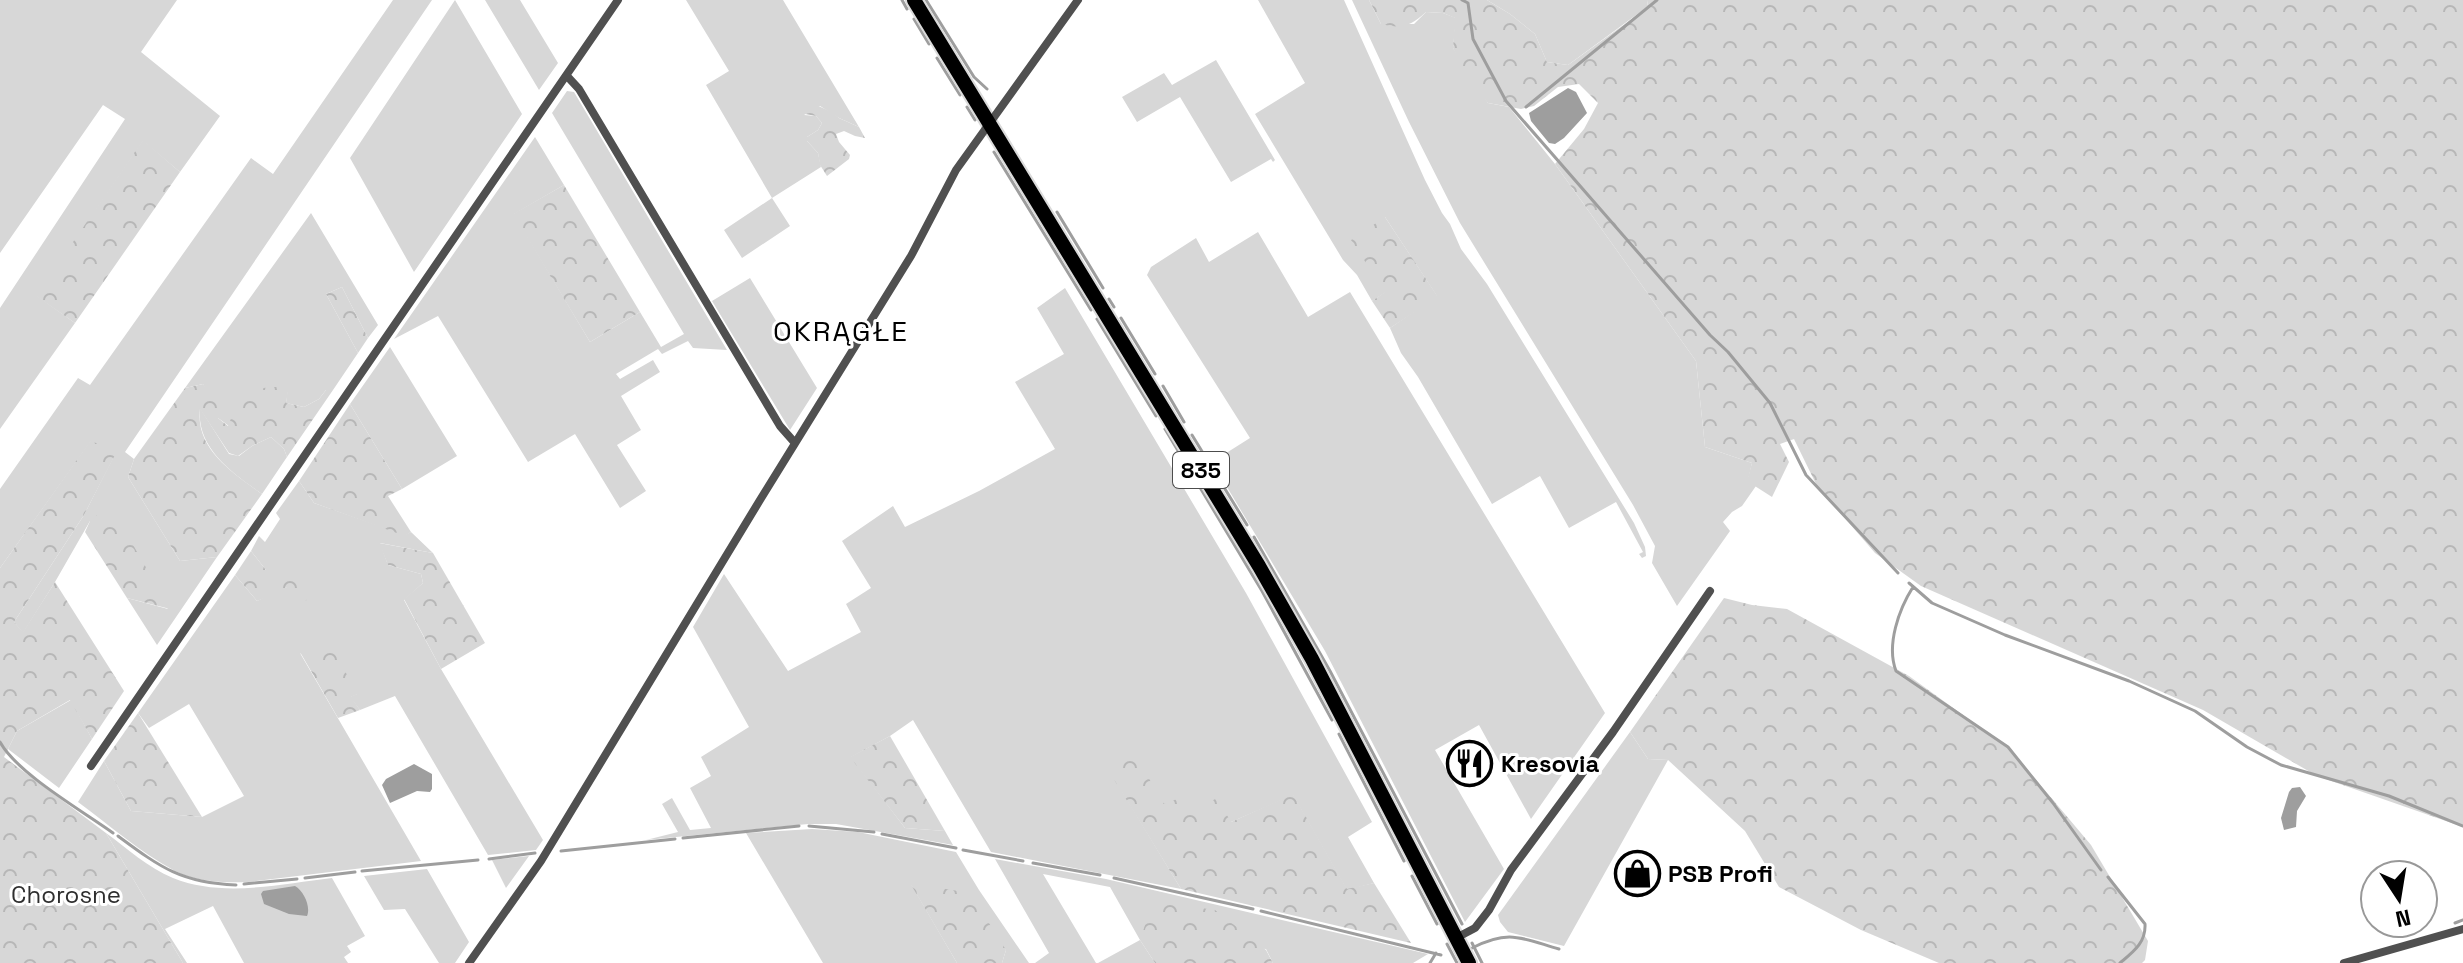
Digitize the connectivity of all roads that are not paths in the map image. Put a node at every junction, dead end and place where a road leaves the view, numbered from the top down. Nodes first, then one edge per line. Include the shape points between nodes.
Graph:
1 (618, 0) edge
2 (914, 0) edge
3 (1078, 0) edge
4 (567, 76) junction
5 (990, 124) junction
6 (795, 443) junction
7 (1710, 591) dead end
8 (91, 766) dead end
9 (2463, 929) edge
10 (1456, 938) junction
11 (1467, 959) edge
12 (469, 963) edge
13 (2344, 963) edge

1 - 4 street
2 - 5 main road, 835
3 - 5 street
4 - 6 street
4 - 8 street
5 - 6 street via 956,170 911,256
5 - 10 main road, 835 via 1275,594
6 - 12 street via 541,861
7 - 10 street via 1511,870 1489,910 1475,928
9 - 13 street
10 - 11 main road, 835

